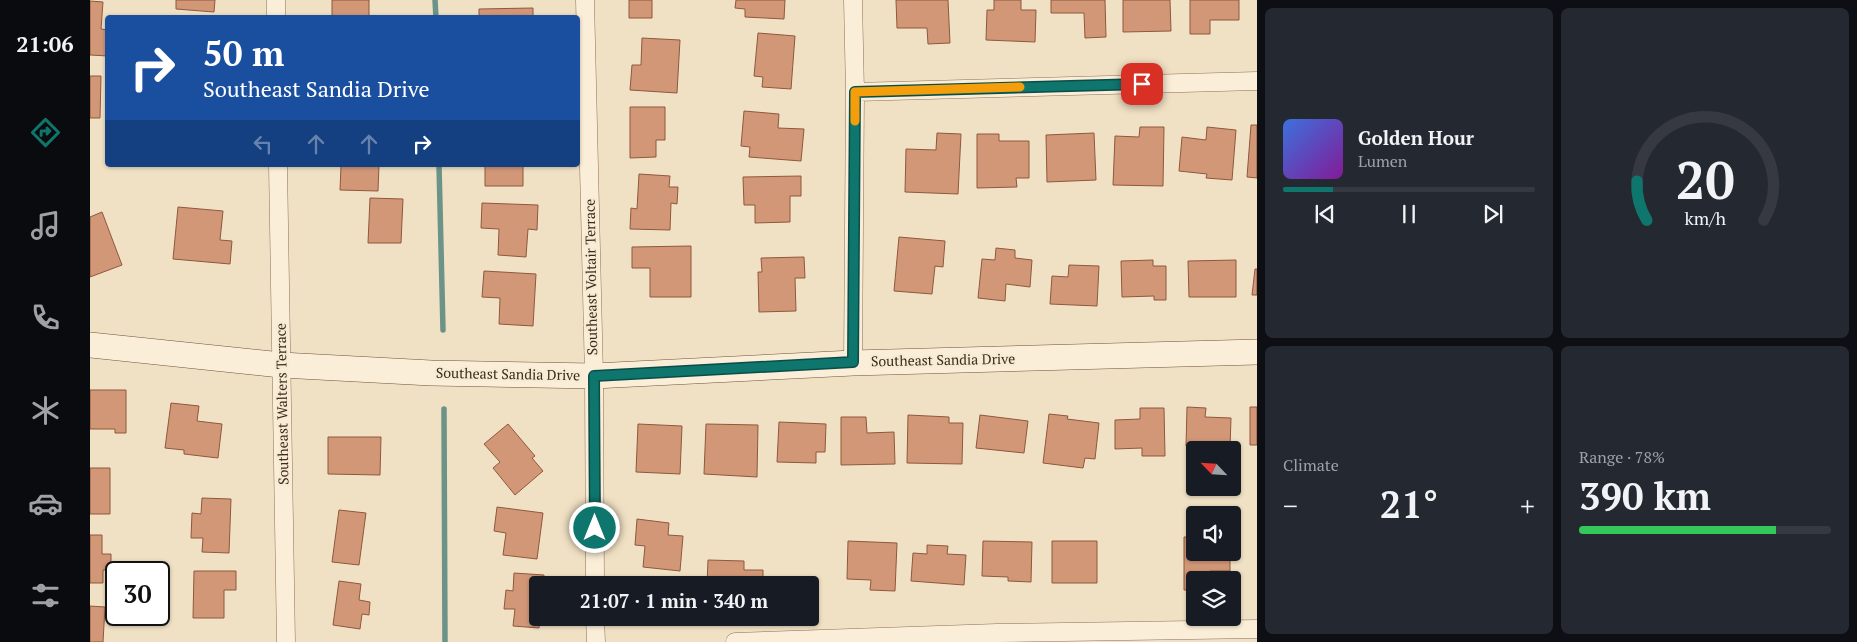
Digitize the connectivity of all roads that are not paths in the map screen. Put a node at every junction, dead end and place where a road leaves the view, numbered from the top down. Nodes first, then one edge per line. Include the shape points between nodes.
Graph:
1 (276, 0) edge
2 (584, 0) edge
3 (853, 0) edge
4 (276, 15) edge
5 (1257, 81) edge
6 (855, 92) junction
7 (278, 167) edge
8 (90, 345) edge
9 (1257, 352) edge
10 (853, 362) junction
11 (281, 364) junction
12 (594, 376) junction
13 (595, 576) edge
14 (595, 626) edge
15 (1257, 630) edge
16 (286, 642) edge
17 (596, 642) edge
18 (735, 642) edge

1 - 4 street
2 - 12 street, Southeast Voltair Terrace
3 - 6 street
5 - 6 street
6 - 10 street
7 - 11 street, Southeast Walters Terrace
8 - 11 street, Southeast Sandia Drive
9 - 10 street, Southeast Sandia Drive
10 - 12 street, Southeast Sandia Drive
11 - 12 street, Southeast Sandia Drive via 431,373
11 - 16 street, Southeast Walters Terrace
12 - 13 street, Southeast Voltair Terrace
14 - 17 street
15 - 18 street via 996,633

